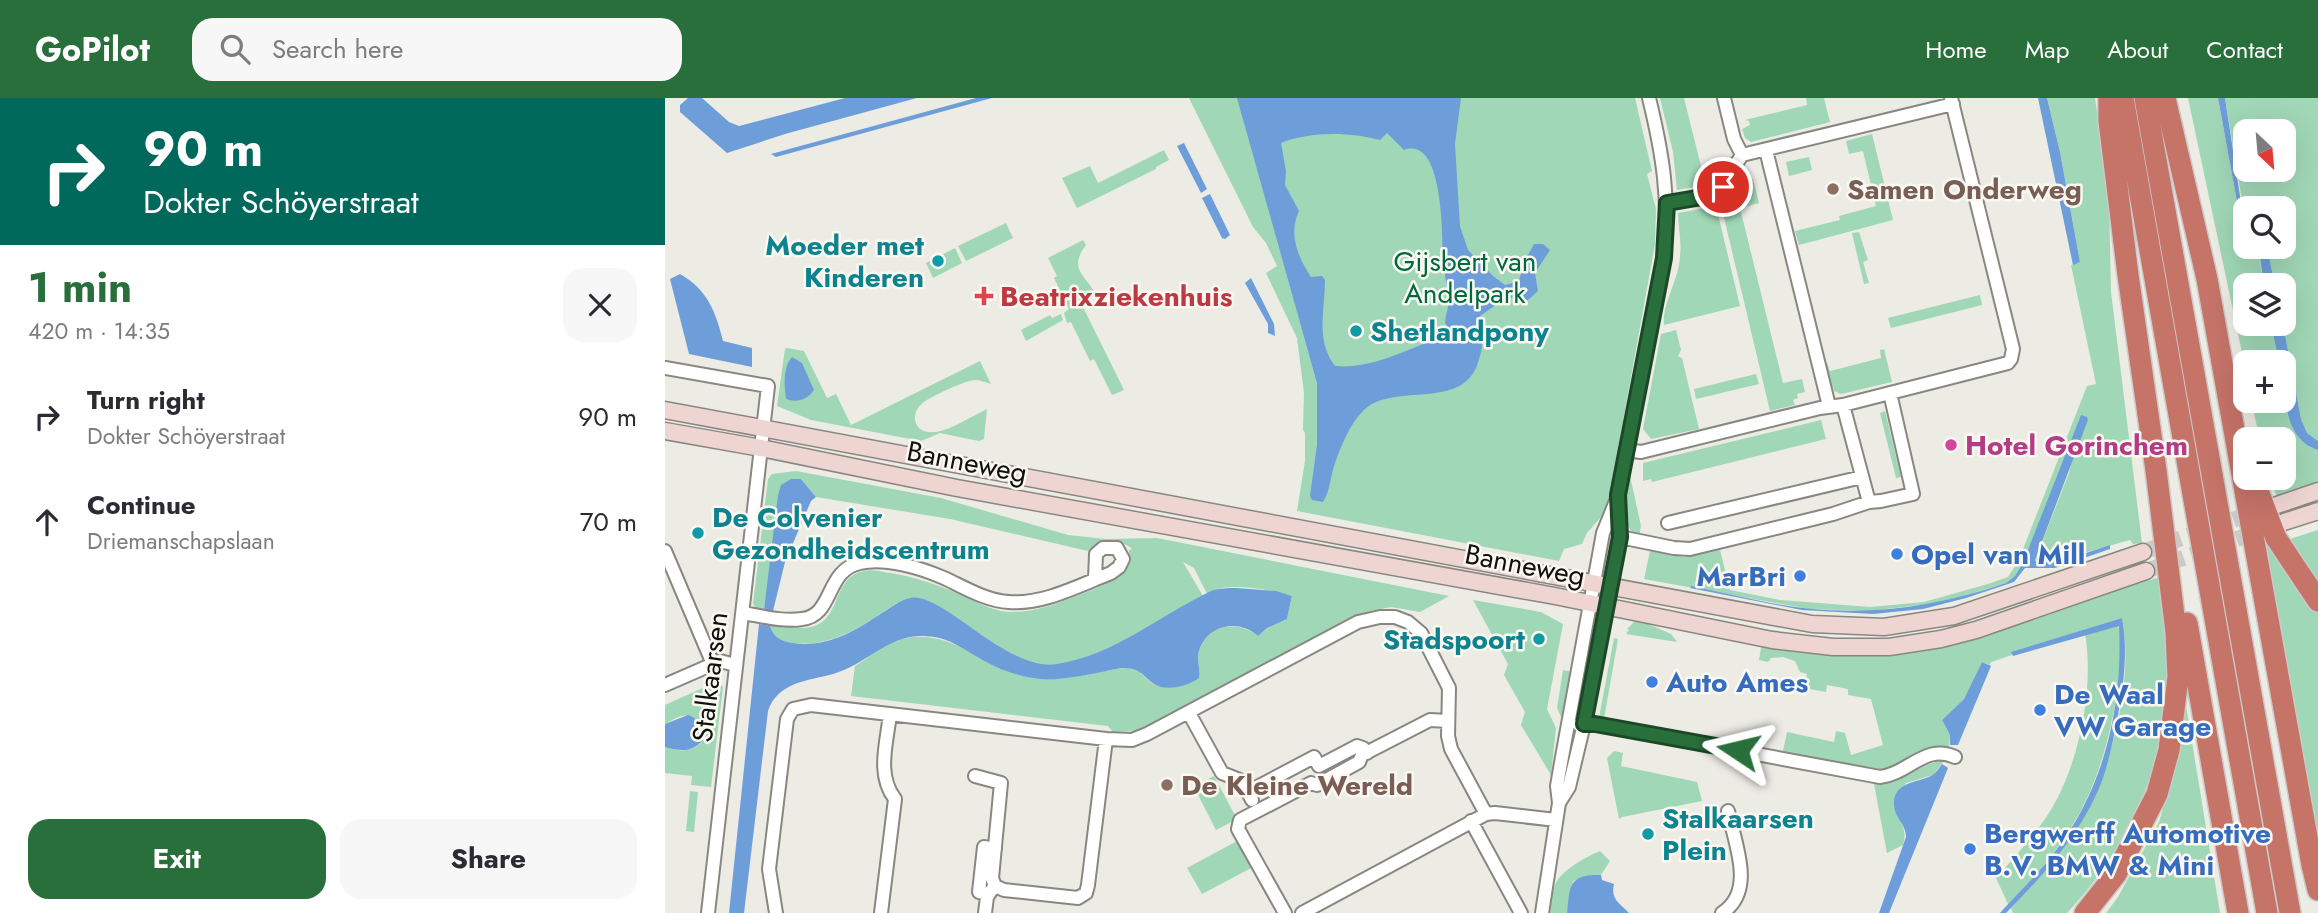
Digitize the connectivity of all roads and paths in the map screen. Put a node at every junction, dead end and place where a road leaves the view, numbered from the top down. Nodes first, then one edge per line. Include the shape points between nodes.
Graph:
1 (1649, 98) edge
2 (1724, 98) edge
3 (2109, 98) edge
4 (2123, 98) edge
5 (2145, 98) edge
6 (2165, 98) edge
7 (1952, 101) edge
8 (1766, 150) junction
9 (1742, 155) junction
10 (1667, 203) junction
11 (665, 368) edge
12 (1890, 393) junction
13 (1843, 405) junction
14 (1829, 406) junction
15 (2231, 408) junction
16 (665, 410) edge
17 (763, 427) junction
18 (2237, 427) edge
19 (665, 432) edge
20 (761, 448) junction
21 (1626, 450) junction
22 (2156, 470) junction
23 (994, 471) junction
24 (887, 474) junction
25 (1862, 477) junction
26 (2258, 490) edge
27 (2318, 491) edge
28 (1618, 495) junction
29 (1869, 502) junction
30 (2277, 505) tunnel mouth
31 (2318, 511) edge
32 (2284, 522) dead end
33 (1668, 523) dead end
34 (1620, 537) junction
35 (665, 551) edge
36 (2143, 552) tunnel mouth
37 (2146, 570) tunnel mouth
38 (1095, 579) dead end
39 (1602, 585) junction
40 (2318, 601) edge
41 (1598, 605) junction
42 (743, 613) junction
43 (713, 664) junction
44 (735, 665) junction
45 (665, 685) edge
46 (1189, 713) junction
47 (890, 714) junction
48 (1448, 721) junction
49 (1584, 724) junction
50 (1568, 726) junction
51 (1106, 739) junction
52 (1367, 753) junction
53 (1955, 757) dead end
54 (975, 776) dead end
55 (1248, 793) junction
56 (1559, 803) junction
57 (1258, 810) junction
58 (1728, 811) dead end
59 (1486, 814) junction
60 (1556, 820) junction
61 (1471, 821) junction
62 (992, 890) junction
63 (2318, 890) edge
64 (708, 913) edge
65 (776, 913) edge
66 (881, 913) edge
67 (985, 913) edge
68 (1285, 913) edge
69 (1302, 913) edge
70 (1521, 913) edge
71 (1542, 913) edge
72 (1722, 913) edge
73 (2085, 913) edge
74 (2238, 913) edge
75 (2267, 913) edge
76 (2290, 913) edge

1 - 10 street
2 - 9 street
3 - 22 highway
4 - 75 highway
5 - 76 highway
6 - 15 highway
7 - 8 street
7 - 12 street via 2013,354 2008,363 1999,366
8 - 9 street
8 - 14 street
9 - 10 street via 1716,195
10 - 21 street via 1664,258
11 - 17 street via 768,386
12 - 13 street
12 - 29 street via 1913,494
13 - 14 street
13 - 25 street
14 - 21 street via 1641,452
15 - 18 highway
15 - 63 highway
16 - 17 main road, Banneweg
17 - 20 street
17 - 23 main road, Banneweg
19 - 20 main road, Banneweg
20 - 24 main road, Banneweg
20 - 42 street, Stalkaarsen
21 - 28 street
22 - 73 highway via 2176,632 2178,677 2169,750 2157,794 2135,841
22 - 74 highway
23 - 24 main road, Banneweg via 973,480 924,471
23 - 39 main road, Banneweg
24 - 41 main road, Banneweg
25 - 29 street
25 - 33 street
26 - 40 highway via 2276,538
27 - 30 main road
28 - 34 street
28 - 39 street via 1603,533
29 - 34 street via 1682,549
31 - 32 main road
34 - 39 street
35 - 43 street
36 - 39 main road, Banneweg via 1965,613 1884,627 1812,624
37 - 41 main road, Banneweg via 1976,630 1889,647 1772,640
38 - 42 street via 1016,603 985,597 915,568 868,562 845,569 821,609 811,617 800,620
39 - 41 street
41 - 49 street
41 - 50 street
42 - 44 street, Stalkaarsen
43 - 44 street
43 - 45 street
44 - 64 street, Stalkaarsen
46 - 48 street via 1358,622 1388,616 1408,622 1421,633 1450,688
46 - 51 street via 1132,740
46 - 55 street via 1222,773 1242,781
47 - 51 street
47 - 65 street via 805,704 789,713 769,869
47 - 66 street via 884,774 895,799
48 - 52 street via 1430,720
48 - 59 street via 1451,749
49 - 50 street
49 - 53 street via 1884,777 1933,754
49 - 56 street via 1569,787
50 - 56 street via 1557,786
51 - 62 street via 1084,894 1073,899
52 - 55 street via 1354,747 1319,766 1314,757
52 - 57 street via 1317,785 1311,783
54 - 62 street via 1002,783
55 - 57 street
56 - 60 street
57 - 68 street via 1240,820 1237,827
58 - 72 street via 1741,882 1734,904
59 - 60 street
59 - 61 street
60 - 71 street
61 - 69 street
61 - 70 street
62 - 67 street

